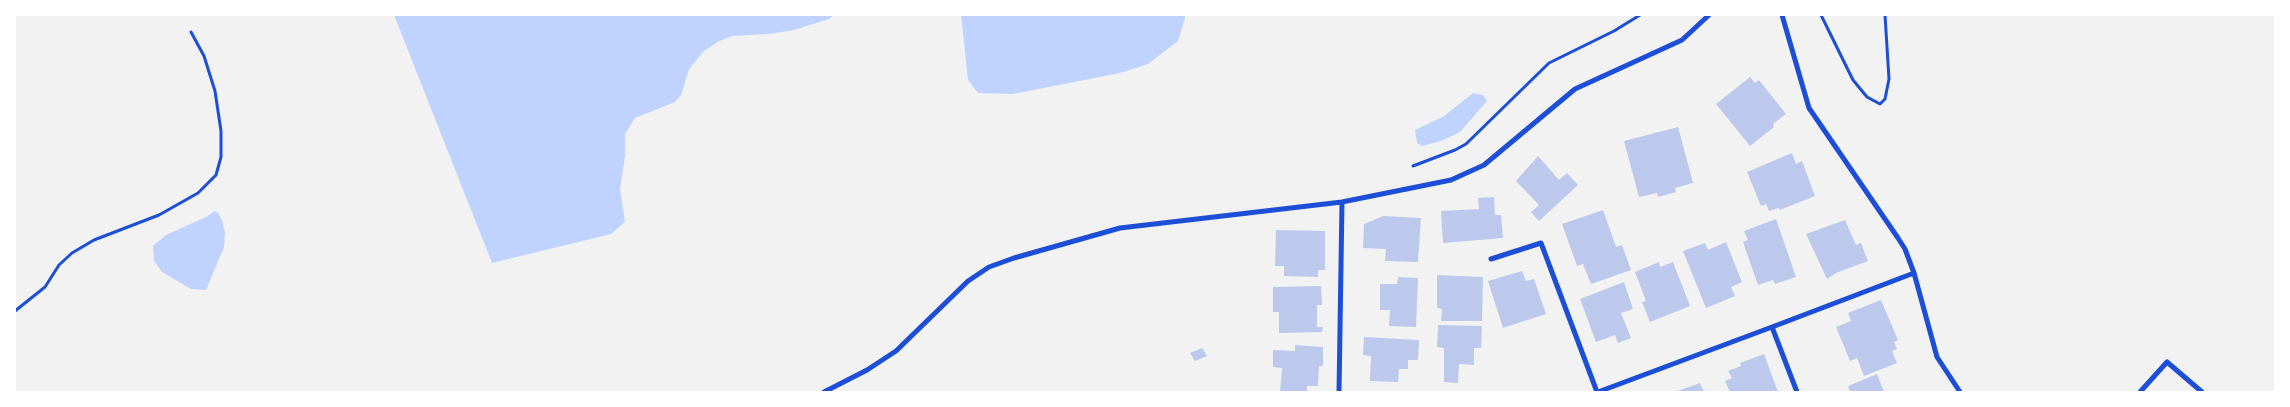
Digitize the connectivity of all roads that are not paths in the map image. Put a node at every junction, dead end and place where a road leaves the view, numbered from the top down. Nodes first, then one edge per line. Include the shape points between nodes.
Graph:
1 (1709, 15) edge
2 (1782, 15) edge
3 (1342, 202) junction
4 (1491, 259) dead end
5 (1914, 273) junction
6 (1772, 327) junction
7 (824, 392) edge
8 (1339, 392) edge
9 (1598, 392) edge
10 (1797, 392) edge
11 (1960, 392) edge
12 (2140, 392) edge
13 (2202, 392) edge

1 - 3 street via 1682,40 1575,89 1484,165 1452,180
2 - 5 street via 1809,108 1902,244
3 - 7 street via 1120,228 989,267 968,281 896,351
3 - 8 street
4 - 9 street via 1541,243
5 - 6 street
5 - 11 street via 1937,357
6 - 9 street
6 - 10 street
12 - 13 street via 2167,362

